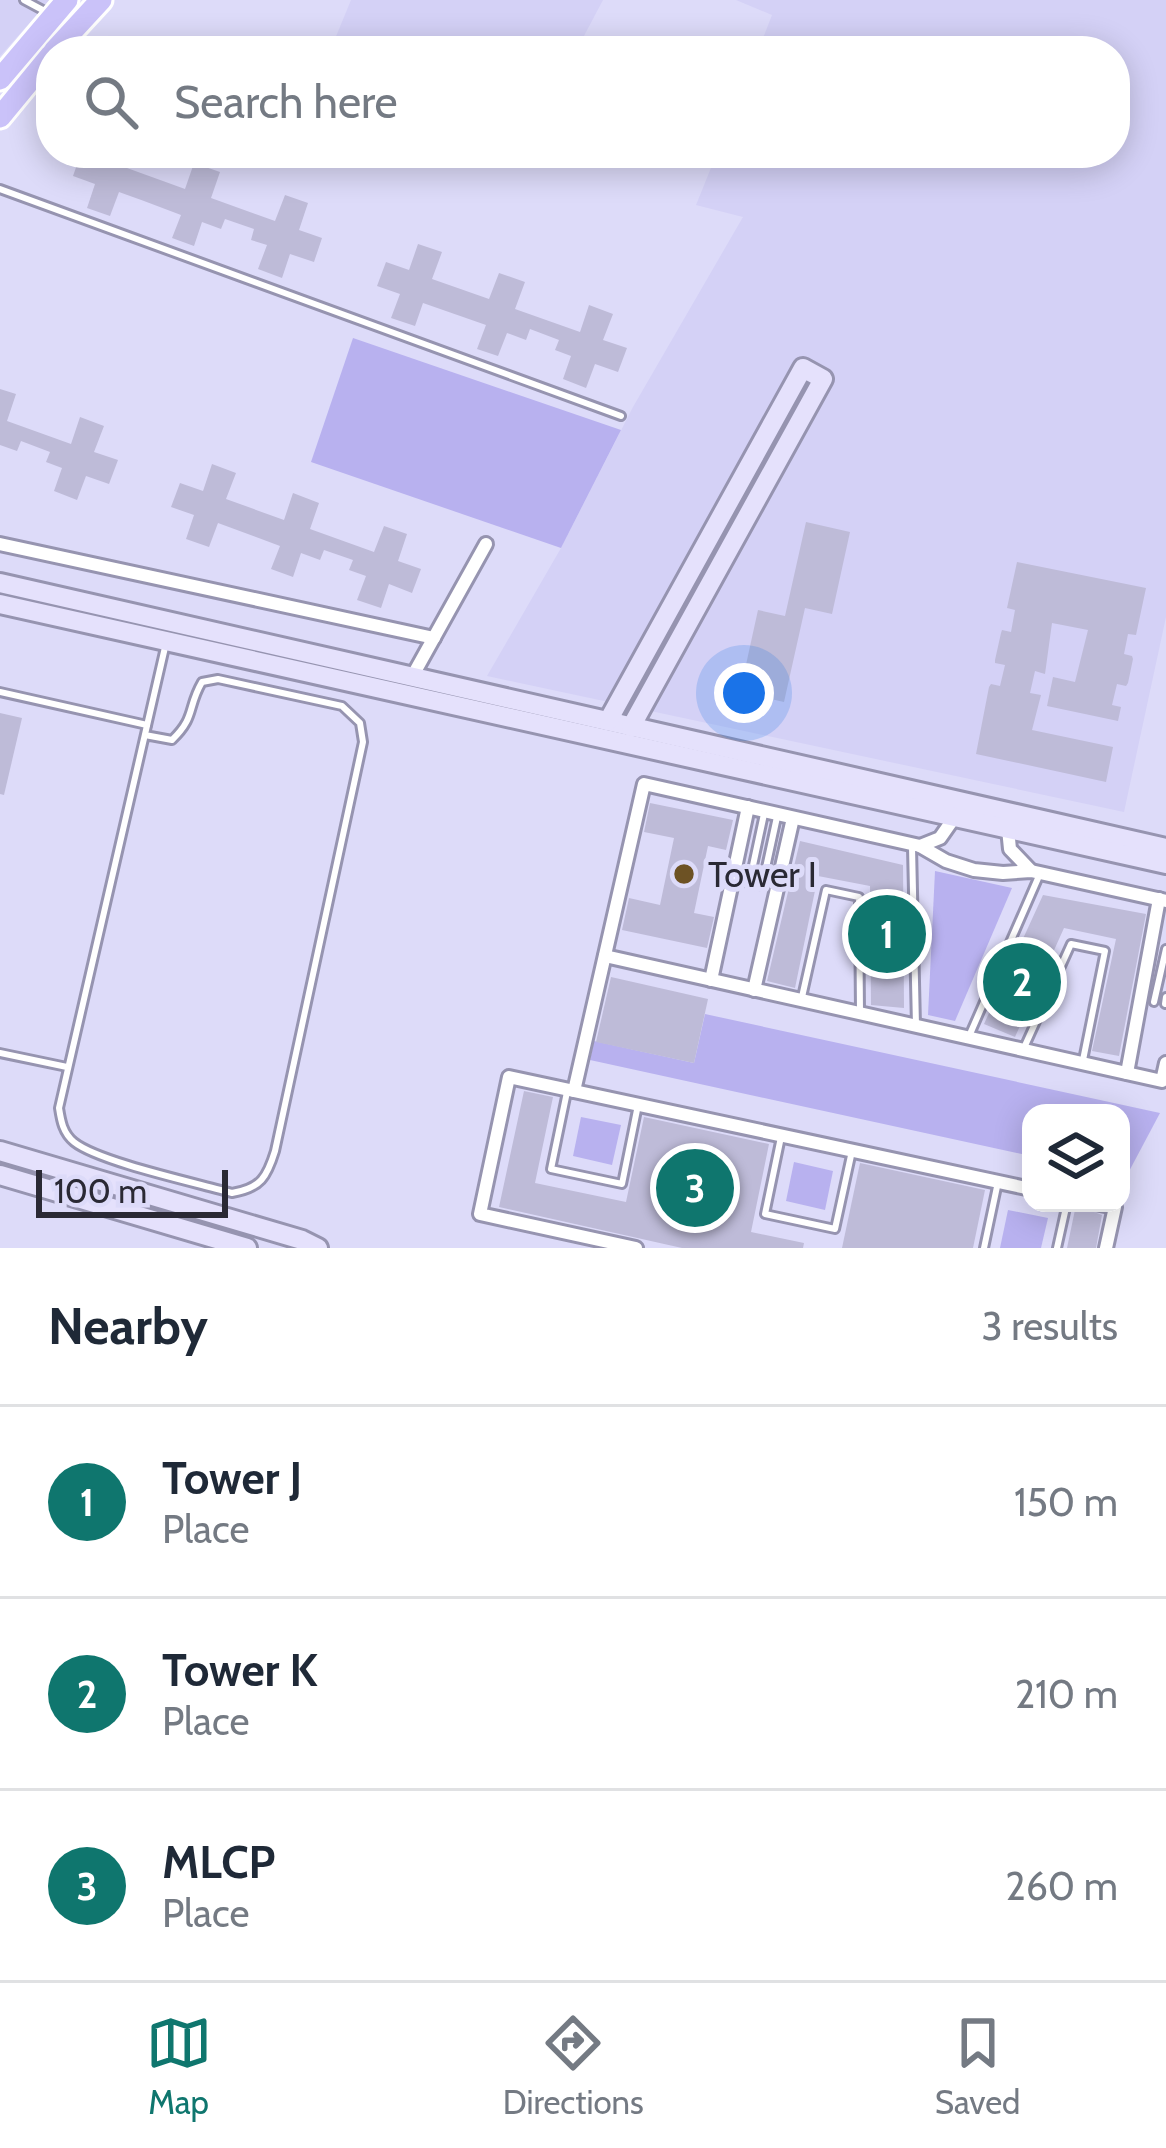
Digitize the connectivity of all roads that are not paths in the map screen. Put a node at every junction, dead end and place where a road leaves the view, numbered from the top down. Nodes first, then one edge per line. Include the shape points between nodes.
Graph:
1 (24, 0) edge
2 (101, 0) edge
3 (59, 8) edge
4 (69, 32) junction
5 (66, 36) edge
6 (36, 74) edge
7 (0, 79) edge
8 (0, 117) edge
9 (0, 189) edge
10 (621, 416) dead end
11 (0, 544) edge
12 (486, 544) dead end
13 (0, 583) edge
14 (0, 604) edge
15 (168, 632) junction
16 (434, 638) junction
17 (412, 677) junction
18 (0, 692) edge
19 (608, 722) junction
20 (147, 724) junction
21 (631, 727) junction
22 (145, 735) junction
23 (748, 807) junction
24 (778, 814) junction
25 (954, 818) junction
26 (1008, 830) junction
27 (916, 845) junction
28 (1166, 848) edge
29 (1166, 865) edge
30 (1036, 872) junction
31 (749, 884) dead end
32 (762, 886) dead end
33 (1161, 903) edge
34 (1164, 925) edge
35 (1166, 949) edge
36 (605, 956) junction
37 (711, 980) junction
38 (754, 990) junction
39 (802, 1000) junction
40 (1154, 1002) dead end
41 (860, 1013) junction
42 (916, 1026) junction
43 (969, 1038) junction
44 (1023, 1050) junction
45 (0, 1053) edge
46 (1082, 1063) junction
47 (1166, 1064) edge
48 (68, 1067) junction
49 (1127, 1073) junction
50 (571, 1091) junction
51 (638, 1105) junction
52 (782, 1136) junction
53 (0, 1151) edge
54 (852, 1151) junction
55 (0, 1175) edge
56 (998, 1182) junction
57 (1022, 1187) edge
58 (1065, 1212) edge
59 (1114, 1212) edge
60 (248, 1248) edge
61 (318, 1248) edge
62 (636, 1248) edge
63 (984, 1248) edge
64 (1057, 1248) edge
65 (1106, 1248) edge

1 - 3 lane
2 - 4 main road
3 - 4 lane
3 - 7 main road
4 - 5 main road
6 - 8 main road
9 - 10 lane
11 - 16 street
12 - 16 street
13 - 15 street
14 - 15 street
15 - 17 street
15 - 20 lane
15 - 25 street
16 - 17 street
17 - 19 street
18 - 20 lane
19 - 21 street
19 - 21 street via 803,368 823,379
20 - 22 lane
21 - 28 street
22 - 48 lane
22 - 48 lane via 172,740 189,723 202,682 218,679 342,706 359,723 363,742 269,1171 250,1190 232,1193 74,1142 59,1108
23 - 24 street
23 - 36 street via 644,784
23 - 37 street
24 - 27 street
24 - 31 lane
24 - 32 lane
24 - 38 street
25 - 26 street
25 - 27 street via 940,838
26 - 29 street
26 - 30 street via 1010,849
27 - 30 street via 974,870
27 - 42 lane
30 - 33 street
30 - 43 lane
33 - 34 lane
33 - 49 street
35 - 40 lane
36 - 37 street
36 - 50 street
37 - 38 street
38 - 39 street
39 - 41 street
39 - 41 lane via 826,890 859,897
41 - 42 street
42 - 43 street
43 - 44 street
44 - 46 street
44 - 46 lane via 1071,944 1105,951
45 - 48 lane
46 - 49 street
47 - 49 street via 1162,1081
50 - 51 street
50 - 51 lane via 551,1168 622,1184
50 - 62 street via 509,1077 480,1214
51 - 52 street
52 - 54 street
52 - 54 lane via 765,1214 835,1229
53 - 61 street
54 - 56 street
55 - 60 street
56 - 57 street
56 - 63 lane
58 - 64 lane
59 - 65 street

